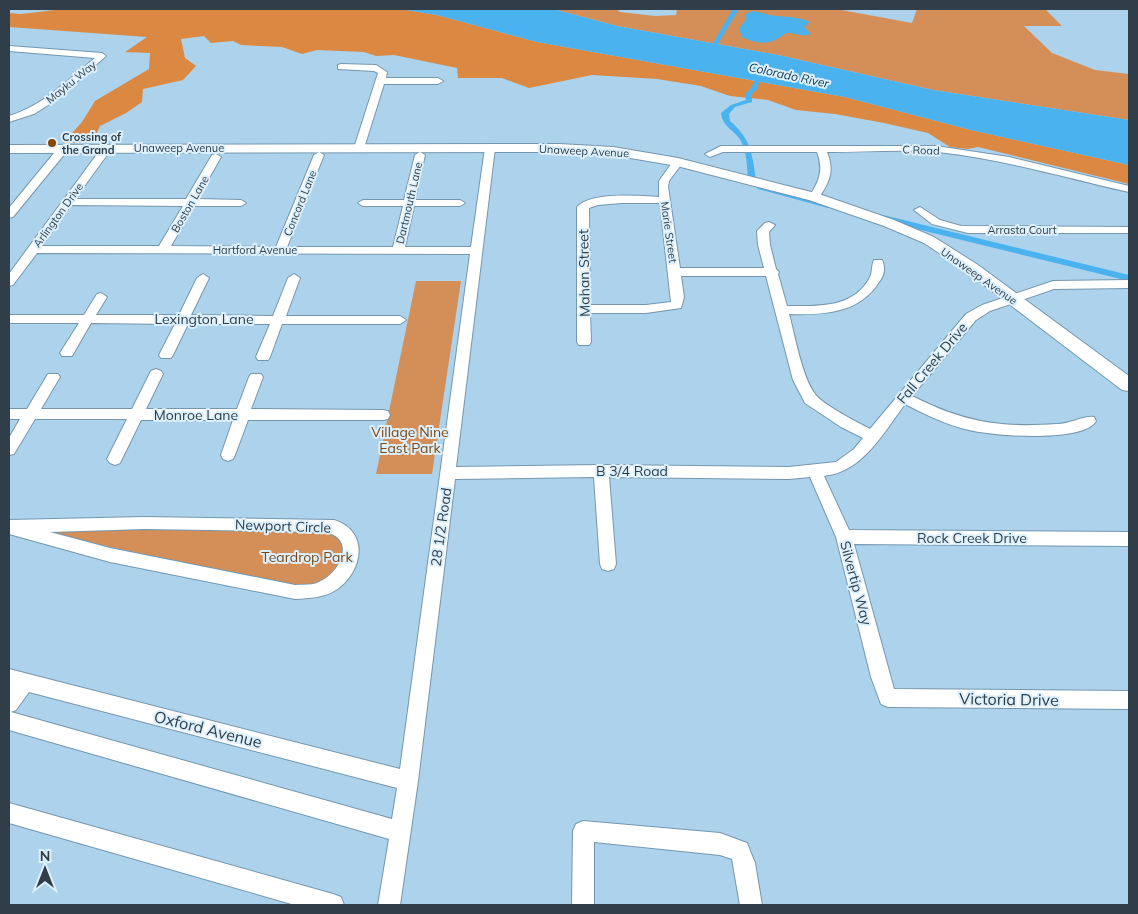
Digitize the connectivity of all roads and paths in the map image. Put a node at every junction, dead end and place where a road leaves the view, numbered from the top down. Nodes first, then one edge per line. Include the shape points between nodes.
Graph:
1 (9, 48) edge
2 (340, 67) dead end
3 (381, 81) junction
4 (438, 81) dead end
5 (9, 119) edge
6 (107, 148) junction
7 (359, 148) junction
8 (490, 148) junction
9 (9, 149) edge
10 (63, 149) junction
11 (821, 149) junction
12 (710, 154) dead end
13 (319, 155) dead end
14 (420, 155) dead end
15 (216, 157) dead end
16 (678, 162) junction
17 (1129, 189) edge
18 (814, 197) junction
19 (665, 200) junction
20 (68, 202) junction
21 (190, 202) junction
22 (241, 203) dead end
23 (363, 203) dead end
24 (409, 203) junction
25 (460, 203) dead end
26 (920, 210) dead end
27 (9, 215) edge
28 (769, 225) dead end
29 (1129, 230) edge
30 (33, 249) junction
31 (163, 250) junction
32 (280, 250) junction
33 (398, 251) junction
34 (477, 251) junction
35 (878, 263) dead end
36 (675, 272) junction
37 (772, 272) junction
38 (203, 278) dead end
39 (294, 278) dead end
40 (9, 282) edge
41 (1129, 284) edge
42 (101, 297) dead end
43 (1013, 299) junction
44 (584, 309) junction
45 (782, 310) junction
46 (9, 319) edge
47 (88, 319) junction
48 (183, 319) junction
49 (278, 319) junction
50 (400, 320) dead end
51 (584, 342) dead end
52 (67, 353) dead end
53 (166, 355) dead end
54 (263, 357) dead end
55 (156, 374) dead end
56 (53, 377) dead end
57 (256, 377) dead end
58 (1129, 385) edge
59 (903, 397) junction
60 (9, 414) edge
61 (30, 414) junction
62 (136, 414) junction
63 (243, 415) junction
64 (383, 415) dead end
65 (1089, 421) dead end
66 (872, 436) junction
67 (9, 450) edge
68 (228, 455) dead end
69 (115, 458) dead end
70 (601, 471) junction
71 (815, 472) junction
72 (449, 473) junction
73 (9, 528) edge
74 (844, 537) junction
75 (1129, 539) edge
76 (608, 564) dead end
77 (17, 680) edge
78 (888, 698) joint
79 (1129, 700) edge
80 (9, 704) edge
81 (9, 721) edge
82 (408, 781) junction
83 (9, 813) edge
84 (400, 832) junction
85 (333, 905) edge
86 (389, 905) edge
87 (583, 905) edge
88 (751, 905) edge

1 - 5 street, Mayku Way via 102,56 53,98 31,112
2 - 3 street via 380,68 383,72
3 - 4 street
3 - 7 street
6 - 7 main road, Unaweep Avenue
6 - 10 main road, Unaweep Avenue
6 - 20 street, Arlington Drive
7 - 8 main road, Unaweep Avenue
8 - 16 main road, Unaweep Avenue via 596,150
8 - 34 street, 28 1/2 Road
9 - 10 main road, Unaweep Avenue
10 - 27 street
11 - 12 street, C Road via 721,149
11 - 17 street, C Road via 961,152
11 - 18 street via 828,173
13 - 32 street, Concord Lane
14 - 24 street, Dartmouth Lane
15 - 21 street, Boston Lane
16 - 18 main road, Unaweep Avenue
16 - 19 street, Marie Street via 664,181
18 - 43 main road, Unaweep Avenue via 890,222 929,240
19 - 36 street, Marie Street
19 - 44 street, Mahan Street via 602,201 586,204 583,208
20 - 21 street
20 - 30 street, Arlington Drive
21 - 22 street
21 - 31 street, Boston Lane
23 - 24 street
24 - 25 street
24 - 33 street, Dartmouth Lane
26 - 29 street, Arrasta Court via 931,220 963,230
28 - 37 street via 763,231
30 - 31 street, Hartford Avenue
30 - 40 street, Arlington Drive
31 - 32 street, Hartford Avenue
32 - 33 street, Hartford Avenue
33 - 34 street, Hartford Avenue
34 - 72 street, 28 1/2 Road
35 - 45 street via 878,275 863,295 851,303 826,310
36 - 37 street
36 - 44 street, Marie Street via 677,305 653,309
37 - 45 street
38 - 48 street
39 - 49 street
41 - 43 street, Fall Creek Drive via 1053,285
42 - 47 street
43 - 58 main road, Unaweep Avenue
43 - 59 street, Fall Creek Drive via 971,317
44 - 51 street, Mahan Street
45 - 66 street via 800,380 810,400
46 - 47 street, Lexington Lane
47 - 48 street, Lexington Lane
47 - 52 street
48 - 49 street, Lexington Lane
48 - 53 street
49 - 50 street, Lexington Lane
49 - 54 street
55 - 62 street
56 - 61 street
57 - 63 street
59 - 65 street via 950,421 976,428 1054,430 1077,428
59 - 66 street, Fall Creek Drive
60 - 61 street, Monroe Lane
61 - 62 street, Monroe Lane
61 - 67 street
62 - 63 street, Monroe Lane
62 - 69 street
63 - 64 street, Monroe Lane
63 - 68 street
66 - 71 street, Fall Creek Drive via 860,452 841,466
70 - 71 street, B 3/4 Road
70 - 72 street, B 3/4 Road
70 - 76 street
71 - 74 street, Silvertip Way
72 - 82 street, 28 1/2 Road
73 - 73 street, Newport Circle via 110,555 295,592 321,590 334,582 344,573 351,554 349,542 339,528 324,525 144,523
74 - 75 street, Rock Creek Drive
74 - 78 street, Silvertip Way
77 - 80 street
77 - 82 street, Oxford Avenue
78 - 79 street, Victoria Drive
81 - 84 street
82 - 84 street, 28 1/2 Road
83 - 85 street
84 - 86 street, 28 1/2 Road
87 - 88 street via 583,832 720,844 739,851

